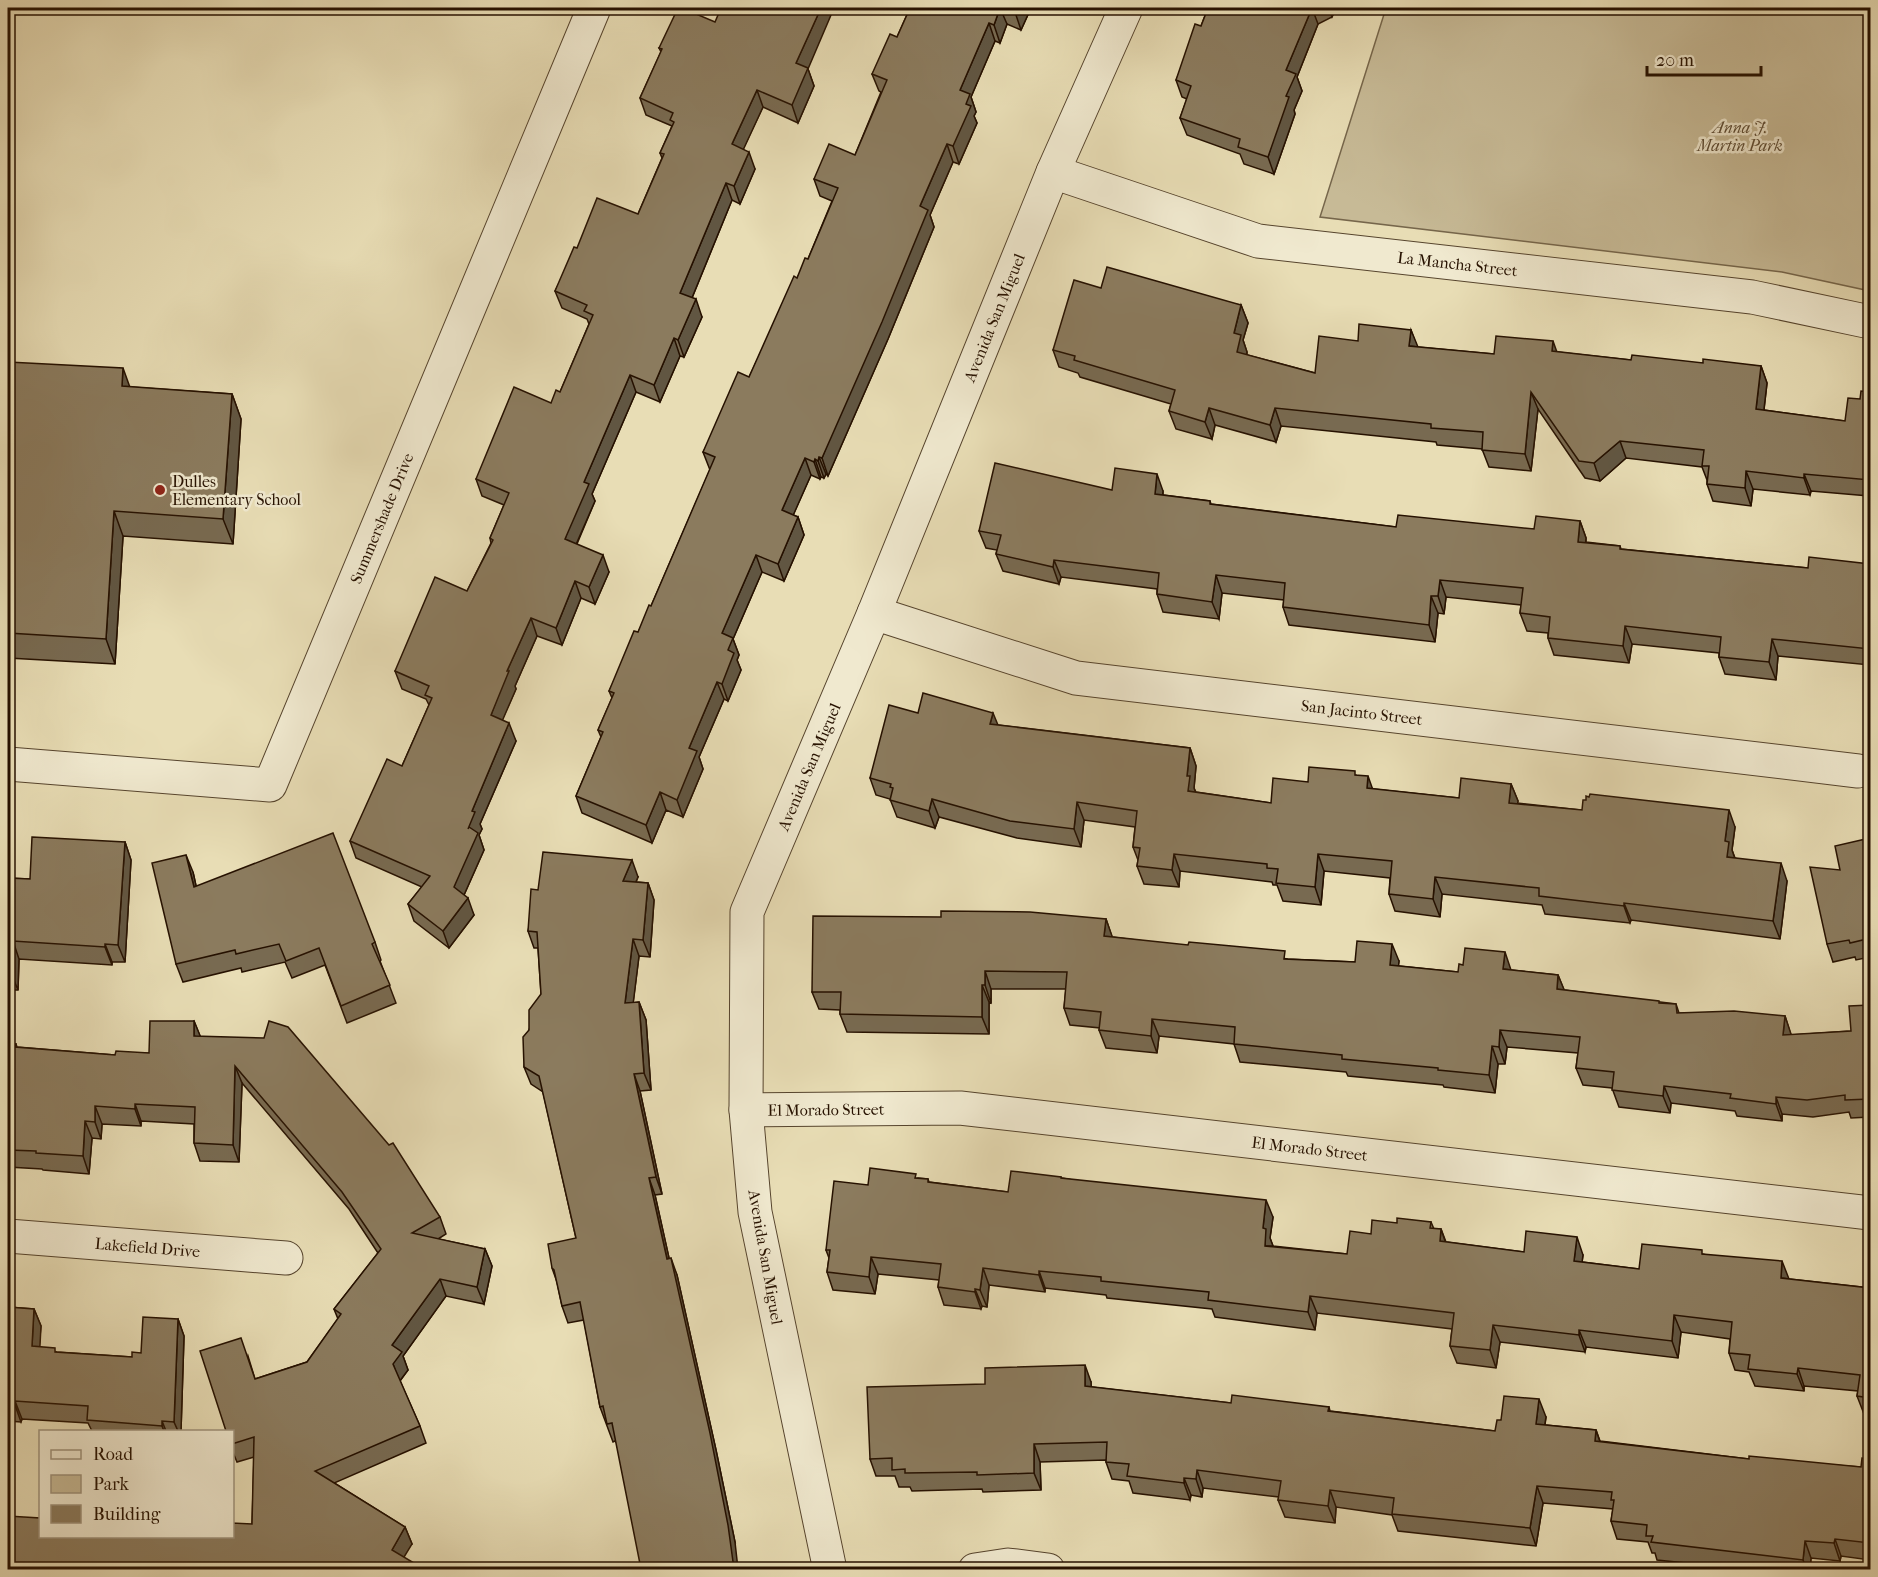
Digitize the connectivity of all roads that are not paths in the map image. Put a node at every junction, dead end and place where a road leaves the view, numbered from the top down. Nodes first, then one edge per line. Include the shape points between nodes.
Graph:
1 (594, 8) edge
2 (1126, 8) edge
3 (1053, 172) junction
4 (1870, 322) edge
5 (874, 613) junction
6 (8, 764) edge
7 (1858, 771) dead end
8 (746, 1110) junction
9 (1870, 1213) edge
10 (8, 1236) edge
11 (286, 1258) dead end
12 (830, 1569) edge
13 (975, 1569) edge
14 (1048, 1569) edge

1 - 6 street, Summershade Drive via 270,785
2 - 3 street, Avenida San Miguel
3 - 4 street, La Mancha Street via 1258,241 1752,297
3 - 5 street, Avenida San Miguel
5 - 7 street, San Jacinto Street via 1076,678
5 - 8 street, Avenida San Miguel via 747,912
8 - 9 street, El Morado Street via 960,1108
8 - 12 street, Avenida San Miguel via 755,1212
10 - 11 street, Lakefield Drive
13 - 14 street via 1008,1565

